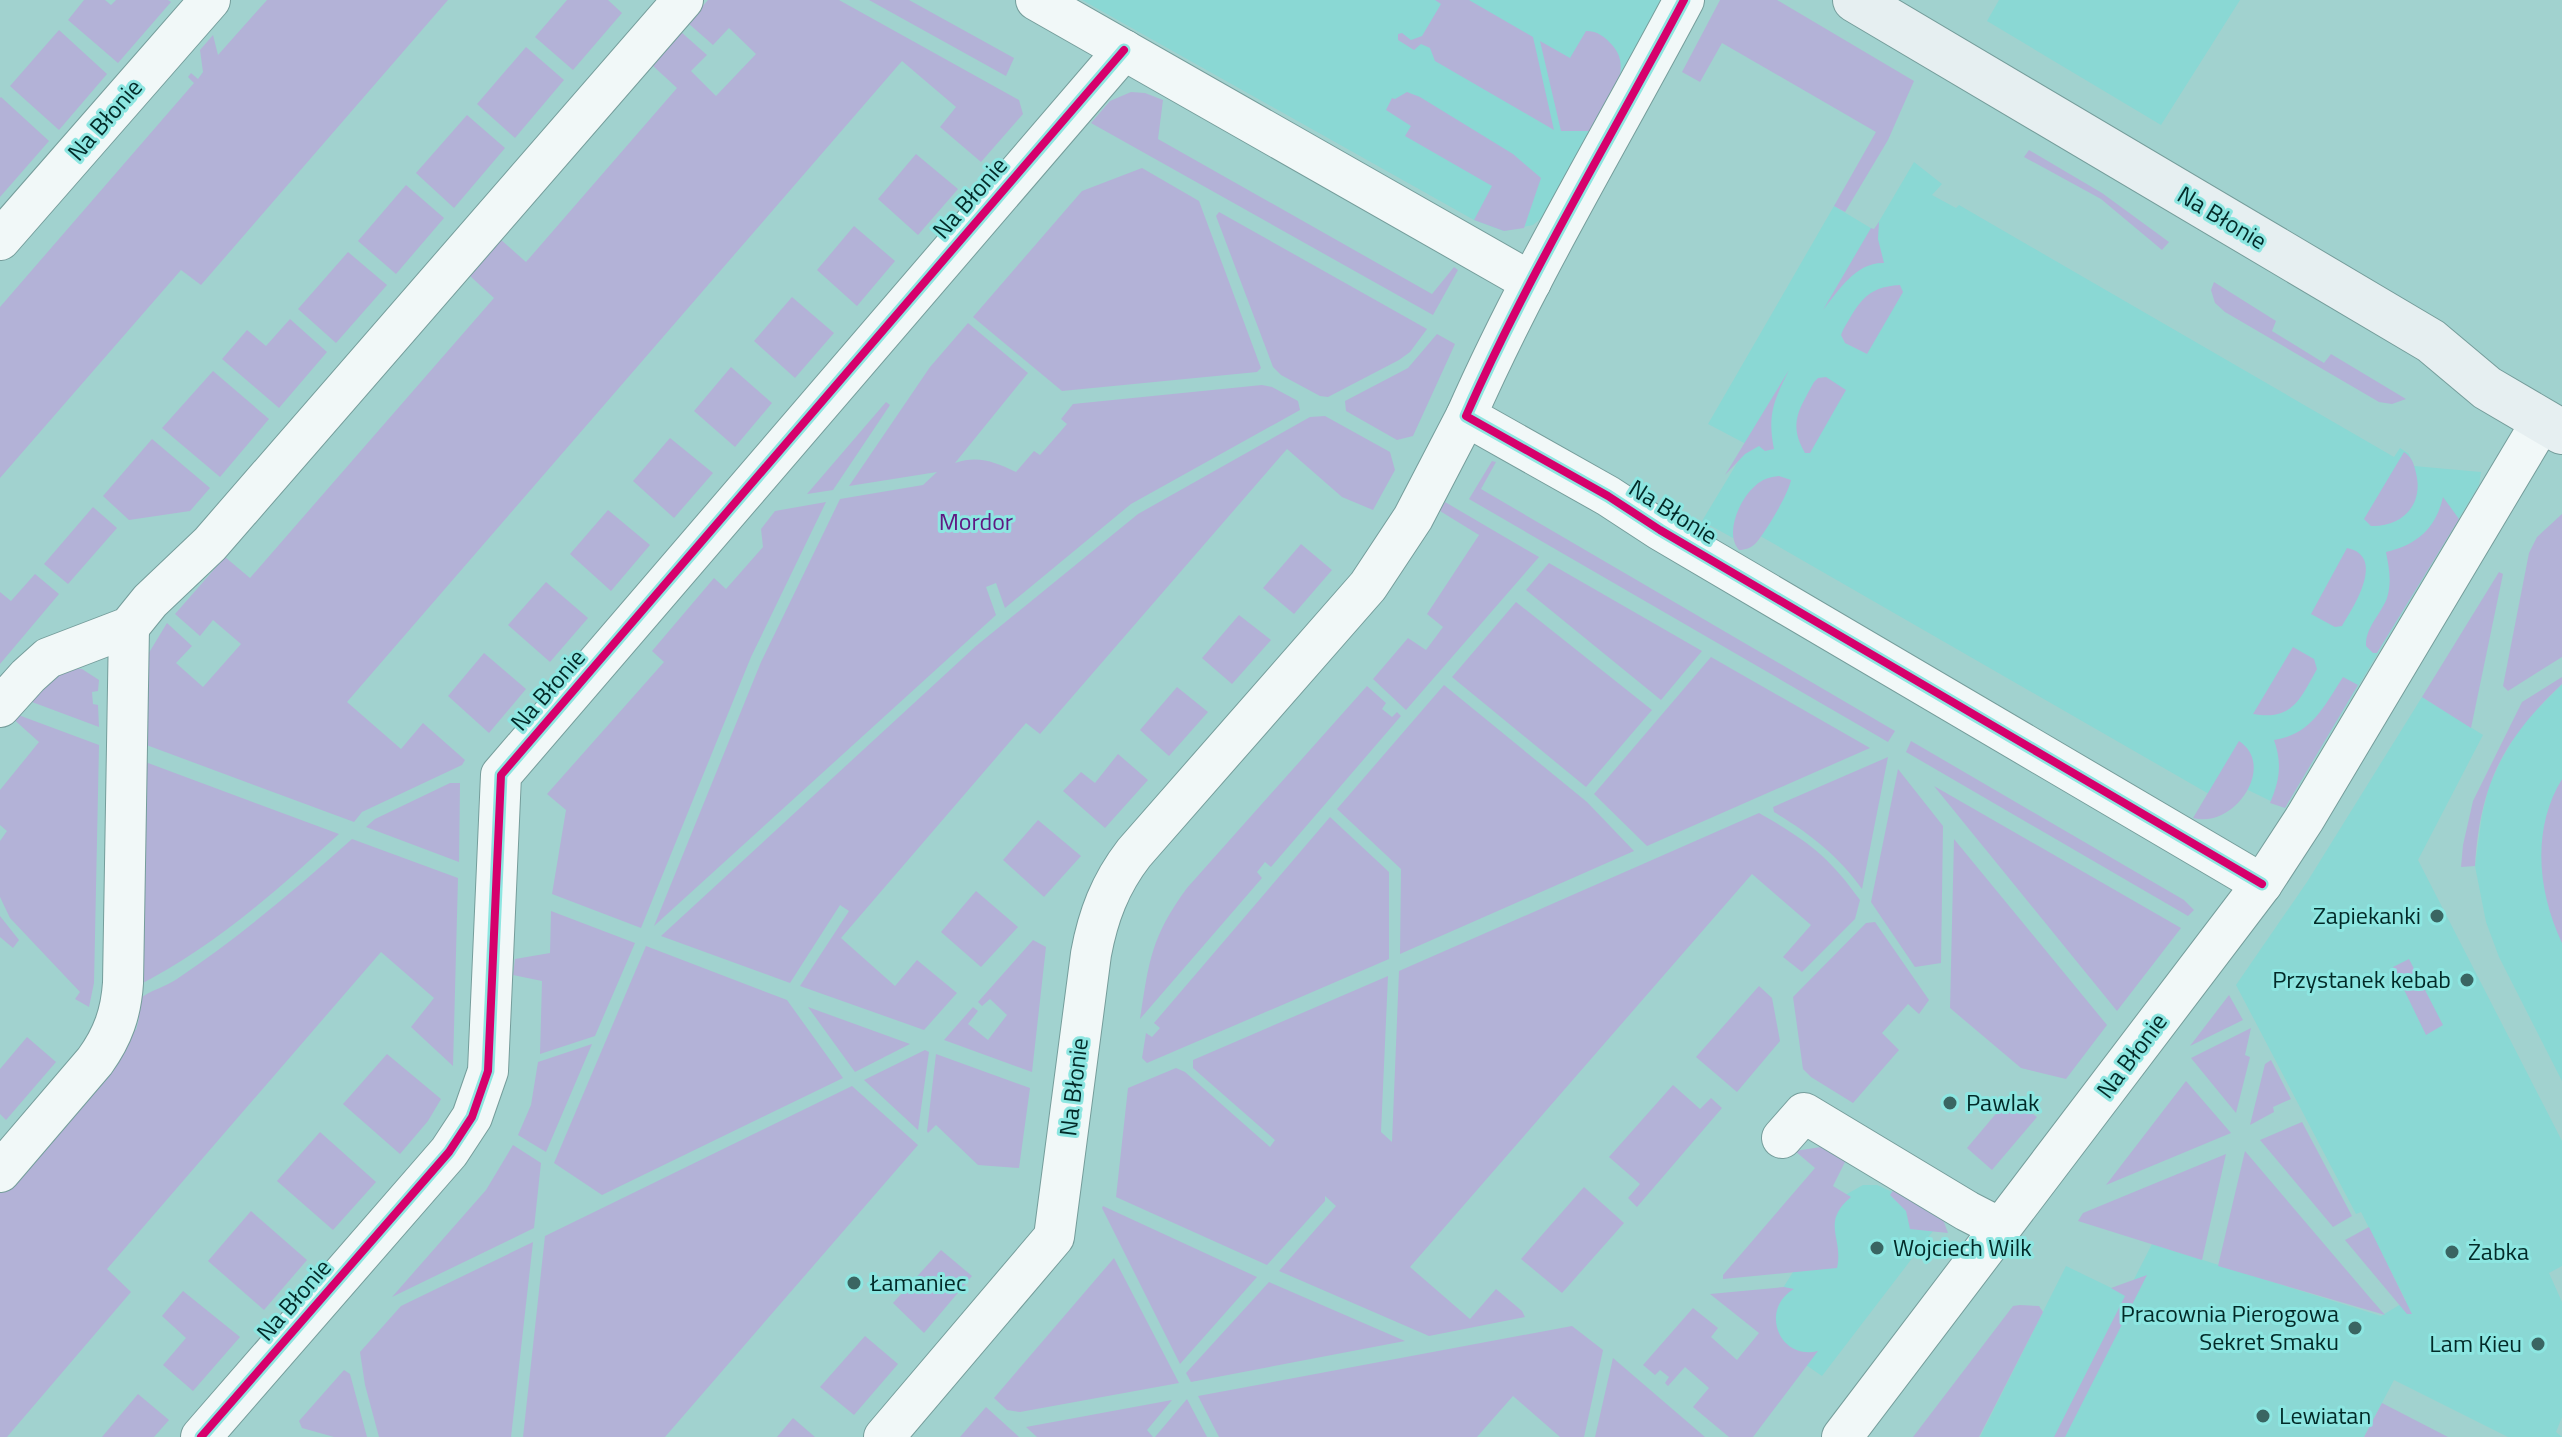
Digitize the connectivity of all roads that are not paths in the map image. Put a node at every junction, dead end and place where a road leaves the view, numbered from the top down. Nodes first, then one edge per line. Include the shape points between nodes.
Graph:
1 (210, 0) edge
2 (683, 0) edge
3 (1036, 0) edge
4 (1684, 0) edge
5 (1855, 0) edge
6 (1124, 50) junction
7 (0, 240) edge
8 (1531, 282) junction
9 (1466, 416) junction
10 (2552, 426) edge
11 (129, 627) junction
12 (0, 707) edge
13 (2262, 884) junction
14 (1782, 1138) dead end
15 (0, 1172) edge
16 (2000, 1228) junction
17 (201, 1437) edge
18 (884, 1437) edge
19 (1842, 1437) edge

1 - 7 street, Na Błonie
2 - 11 street via 210,544
3 - 6 street
4 - 8 street, Na Błonie
5 - 10 street, Na Błonie via 2431,341 2487,388
6 - 8 street
6 - 17 street, Na Błonie via 501,775 490,1051 479,1103 449,1152
8 - 9 street, Na Błonie
9 - 13 street, Na Błonie
9 - 18 street, Na Błonie via 1389,559 1134,853 1111,888 1091,954 1054,1237
10 - 13 street, Na Błonie
11 - 12 street via 48,658
11 - 15 street via 123,983 118,1018 95,1061
13 - 16 street, Na Błonie
14 - 16 street via 1804,1113
16 - 19 street, Na Błonie

